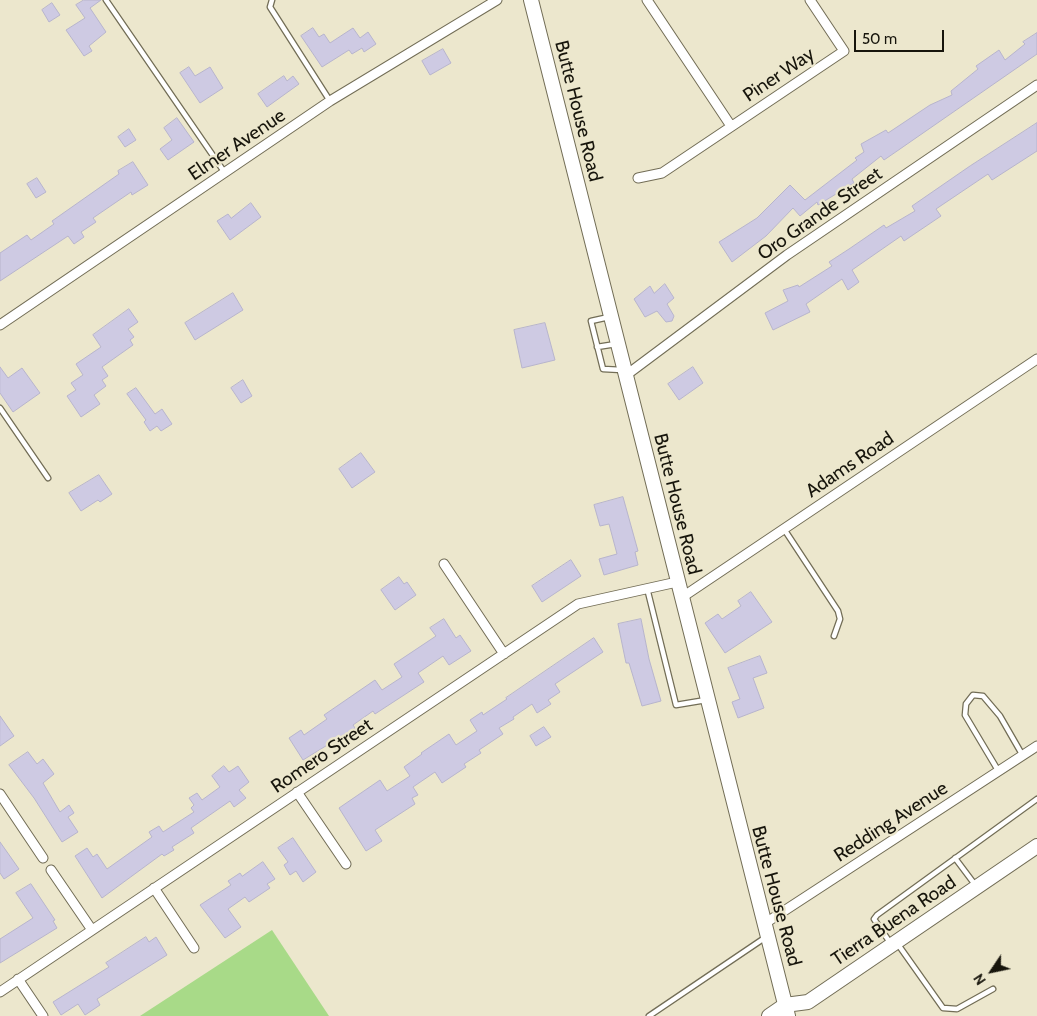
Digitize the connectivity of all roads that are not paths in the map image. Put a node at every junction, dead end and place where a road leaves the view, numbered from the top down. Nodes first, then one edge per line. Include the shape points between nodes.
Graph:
1 (106, 0) edge
2 (272, 0) edge
3 (497, 0) edge
4 (531, 0) edge
5 (648, 0) edge
6 (810, 0) edge
7 (1037, 85) edge
8 (330, 101) junction
9 (731, 126) junction
10 (225, 173) junction
11 (638, 178) dead end
12 (610, 316) junction
13 (0, 325) edge
14 (617, 344) junction
15 (597, 347) junction
16 (1037, 359) edge
17 (625, 373) junction
18 (0, 408) edge
19 (48, 478) dead end
20 (784, 529) junction
21 (444, 564) dead end
22 (677, 582) junction
23 (647, 588) junction
24 (681, 598) junction
25 (834, 636) dead end
26 (504, 654) junction
27 (707, 700) junction
28 (1037, 746) edge
29 (1023, 756) junction
30 (999, 772) junction
31 (298, 792) junction
32 (0, 794) edge
33 (1037, 799) edge
34 (1037, 846) edge
35 (43, 858) dead end
36 (956, 858) junction
37 (346, 864) dead end
38 (51, 870) dead end
39 (154, 888) junction
40 (976, 888) junction
41 (92, 930) junction
42 (765, 930) junction
43 (894, 943) junction
44 (194, 948) dead end
45 (18, 980) junction
46 (993, 989) dead end
47 (0, 992) edge
48 (787, 1010) edge
49 (43, 1016) edge
50 (649, 1016) edge
51 (769, 1016) edge

1 - 10 lane
2 - 8 lane via 270,7 286,35
3 - 8 street, Elmer Avenue
4 - 12 main road, Butte House Road
5 - 9 street
6 - 9 street, Piner Way via 844,51
7 - 17 street, Oro Grande Street via 787,255
8 - 10 street, Elmer Avenue
9 - 11 street, Piner Way via 662,173
10 - 13 street, Elmer Avenue
12 - 14 main road, Butte House Road
12 - 15 lane via 591,321
14 - 15 lane
14 - 17 main road, Butte House Road
15 - 17 lane via 603,369
16 - 20 street, Adams Road
17 - 22 main road, Butte House Road
18 - 19 lane
20 - 24 street, Adams Road
20 - 25 lane via 838,611 840,619
21 - 26 street
22 - 23 street, Romero Street
22 - 24 main road, Butte House Road
23 - 26 street, Romero Street via 578,604
23 - 27 lane via 676,705
24 - 27 main road, Butte House Road
26 - 31 street, Romero Street
27 - 42 main road, Butte House Road
28 - 29 street, Redding Avenue
29 - 30 street, Redding Avenue
29 - 30 lane via 1000,716 983,696 973,695 966,704 965,715
30 - 42 street, Redding Avenue
31 - 37 street
31 - 39 street, Romero Street
32 - 35 street
33 - 36 lane
34 - 40 main road, Tierra Buena Road
36 - 40 lane
36 - 43 lane via 876,915 874,919
38 - 41 street
39 - 41 street, Romero Street
39 - 44 street
40 - 43 main road, Tierra Buena Road
41 - 45 street, Romero Street
42 - 48 main road, Butte House Road
42 - 50 lane
43 - 46 lane via 943,1008 957,1009
43 - 48 main road, Tierra Buena Road via 808,1002
45 - 47 street, Romero Street
45 - 49 street
48 - 51 main road, Tierra Buena Road

